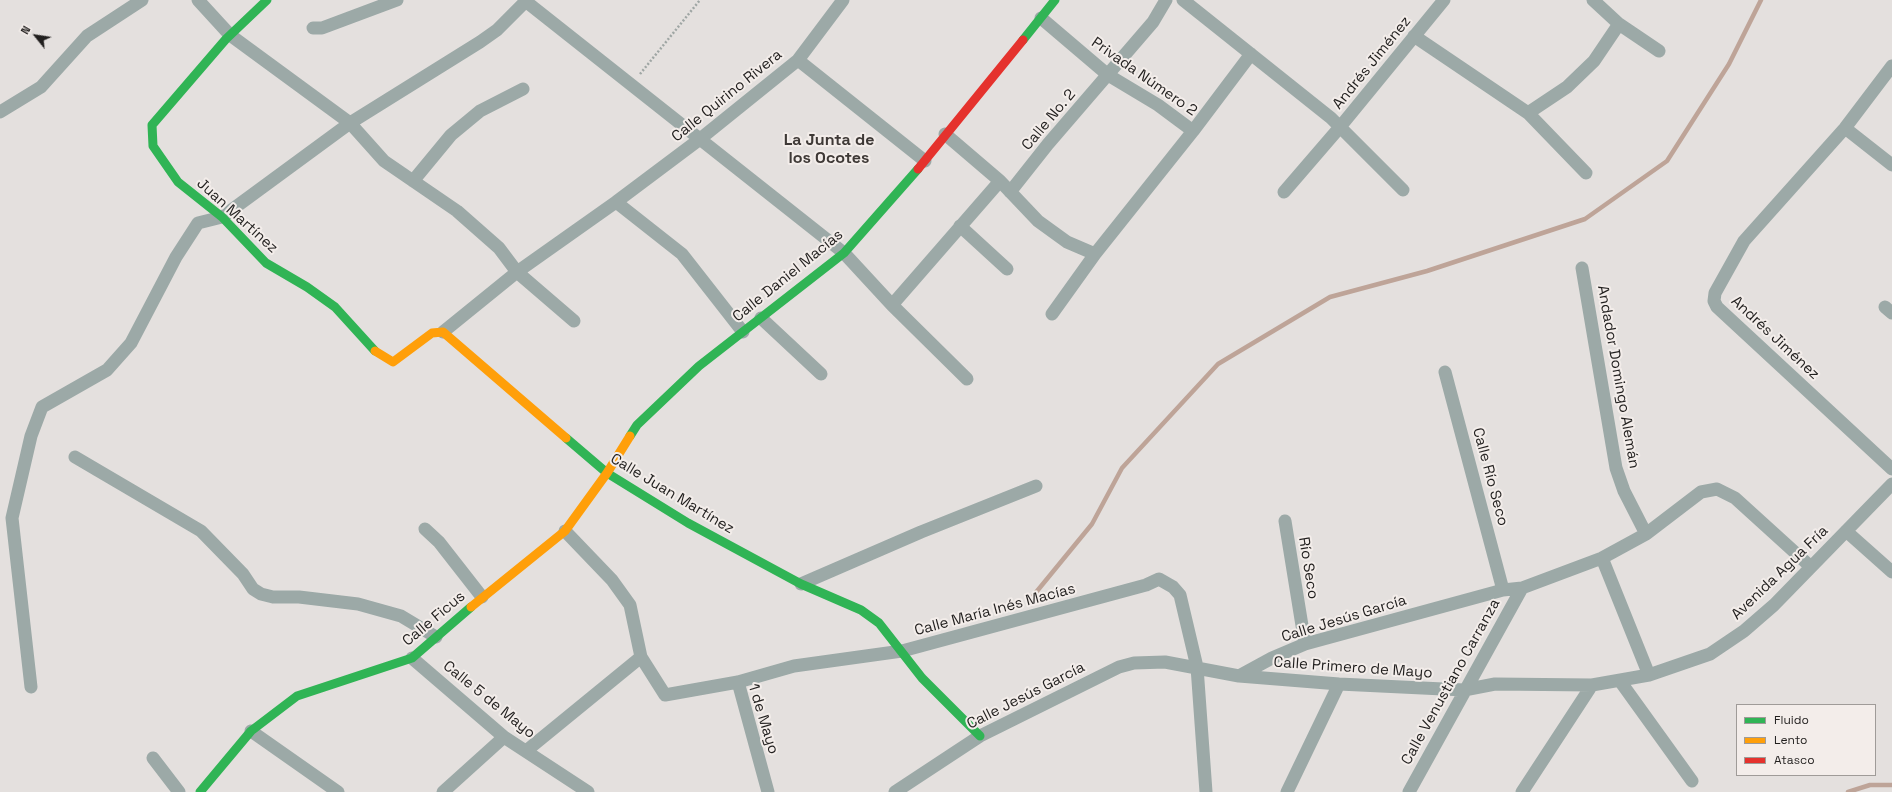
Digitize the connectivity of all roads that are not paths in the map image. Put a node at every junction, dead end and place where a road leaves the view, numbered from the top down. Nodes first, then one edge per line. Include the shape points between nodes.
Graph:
1 (142, 0) edge
2 (198, 0) edge
3 (267, 0) edge
4 (397, 0) edge
5 (525, 0) edge
6 (843, 0) edge
7 (1055, 0) edge
8 (1166, 0) edge
9 (1183, 0) edge
10 (1444, 0) edge
11 (1593, 0) edge
12 (1041, 18) junction
13 (1619, 24) junction
14 (313, 28) dead end
15 (230, 34) junction
16 (1414, 36) junction
17 (1659, 51) dead end
18 (1252, 54) junction
19 (798, 60) junction
20 (1892, 66) edge
21 (1108, 75) junction
22 (523, 89) dead end
23 (0, 112) edge
24 (1528, 113) junction
25 (350, 123) junction
26 (1340, 127) junction
27 (1845, 128) junction
28 (1193, 131) junction
29 (945, 134) junction
30 (700, 140) junction
31 (925, 161) junction
32 (1892, 165) edge
33 (1586, 173) dead end
34 (1000, 181) junction
35 (413, 182) junction
36 (1403, 190) dead end
37 (1010, 192) junction
38 (1284, 192) dead end
39 (616, 202) junction
40 (222, 217) junction
41 (960, 226) junction
42 (844, 253) junction
43 (1095, 254) junction
44 (1582, 268) dead end
45 (1007, 269) dead end
46 (517, 272) junction
47 (892, 305) junction
48 (1052, 314) dead end
49 (761, 318) junction
50 (574, 321) dead end
51 (443, 332) junction
52 (742, 332) junction
53 (1445, 372) dead end
54 (821, 374) dead end
55 (967, 379) dead end
56 (75, 457) dead end
57 (1892, 469) edge
58 (607, 473) junction
59 (1892, 484) edge
60 (1036, 486) dead end
61 (1285, 521) dead end
62 (425, 529) dead end
63 (565, 531) junction
64 (1846, 531) junction
65 (1646, 534) junction
66 (1602, 558) junction
67 (1811, 567) junction
68 (1892, 572) edge
69 (801, 584) junction
70 (1522, 588) junction
71 (1503, 590) junction
72 (482, 596) junction
73 (436, 637) junction
74 (1305, 644) junction
75 (902, 652) junction
76 (641, 657) junction
77 (412, 658) junction
78 (1198, 667) junction
79 (1649, 675) junction
80 (1239, 676) junction
81 (1620, 681) junction
82 (738, 682) junction
83 (1339, 684) junction
84 (1592, 685) junction
85 (31, 687) dead end
86 (1464, 690) junction
87 (251, 731) junction
88 (504, 736) junction
89 (980, 736) junction
90 (526, 751) junction
91 (152, 758) dead end
92 (1692, 781) dead end
93 (179, 792) edge
94 (200, 792) edge
95 (338, 792) edge
96 (443, 792) edge
97 (588, 792) edge
98 (768, 792) edge
99 (895, 792) edge
100 (1206, 792) edge
101 (1287, 792) edge
102 (1409, 792) edge
103 (1522, 792) edge

1 - 23 street via 87,36 41,87
2 - 15 street
3 - 15 street
4 - 14 street via 322,28
5 - 25 street via 497,30 480,42
5 - 30 street
6 - 19 street, Calle Quirino Rivera
7 - 12 street, Calle Daniel Macías
8 - 21 street, Calle No. 2 via 1153,22
9 - 18 street
10 - 16 street, Andrés Jiménez
11 - 13 street
12 - 21 street, Privada Número 2
12 - 29 street, Calle Daniel Macías
13 - 17 street
13 - 24 street via 1594,61 1567,87
15 - 25 street
15 - 40 street, Juan Martínez via 152,125 153,146 178,182
16 - 24 street
16 - 26 street, Andrés Jiménez
18 - 26 street
18 - 28 street
19 - 30 street, Calle Quirino Rivera
19 - 31 street
20 - 27 street, Andrés Jiménez
21 - 28 street, Privada Número 2 via 1158,105
21 - 37 street, Calle No. 2
22 - 35 street via 480,111 451,135
24 - 33 street
25 - 35 street via 384,161
25 - 40 street
26 - 36 street
26 - 38 street, Andrés Jiménez
27 - 32 street
27 - 57 street, Andrés Jiménez via 1744,241 1715,293 1714,301 1717,307
28 - 43 street
29 - 31 street, Calle Daniel Macías
29 - 34 street
30 - 39 street, Calle Quirino Rivera
30 - 42 street
31 - 42 street, Calle Daniel Macías
34 - 37 street
34 - 41 street
35 - 46 street via 457,211 499,248
37 - 43 street via 1038,221 1067,242
39 - 46 street, Calle Quirino Rivera
39 - 52 street via 682,254
40 - 51 street, Juan Martínez via 266,263 335,307 373,350 393,362 432,333
40 - 85 street via 198,224 176,257 132,343 107,370 42,407 31,436 12,518
41 - 45 street
41 - 47 street
42 - 47 street
42 - 49 street, Calle Daniel Macías
43 - 48 street
44 - 65 street, Andador Domingo Alemán via 1616,468 1624,491
46 - 50 street
46 - 51 street, Calle Quirino Rivera
47 - 55 street
49 - 52 street, Calle Daniel Macías
49 - 54 street
51 - 58 street, Calle Juan Martínez
52 - 58 street, Calle Daniel Macías via 699,366 637,425
53 - 71 street, Calle Río Seco
56 - 73 street via 201,531 243,574 253,589 261,594 358,604 401,616
58 - 63 street, Calle Ficus
58 - 69 street, Calle Juan Martínez via 688,523
59 - 64 street, Avenida Agua Fría
60 - 69 street via 920,532
61 - 74 street, Río Seco
62 - 72 street via 439,542
63 - 72 street, Calle Ficus
63 - 76 street, 1 de Mayo via 612,580 630,605
64 - 67 street, Avenida Agua Fría
64 - 68 street
65 - 66 street, Calle Jesús García
65 - 67 street, Calle Jesús García via 1700,492 1717,489 1736,498
66 - 70 street, Calle Jesús García
66 - 79 street
67 - 79 street, Avenida Agua Fría via 1744,631 1710,654
69 - 75 street, Calle Juan Martínez via 860,610 879,623
70 - 71 street, Calle Jesús García
70 - 86 street, Calle Venustiano Carranza
71 - 74 street, Calle Jesús García
72 - 73 street, Calle Ficus
73 - 77 street, Calle Ficus
74 - 80 street, Calle Jesús García
75 - 78 street, Calle María Inés Macías via 1146,585 1159,579 1173,587 1180,595
75 - 82 street, Calle María Inés Macías via 794,666
75 - 89 street via 922,678
76 - 82 street, 1 de Mayo via 665,695
76 - 90 street
77 - 87 street, Calle Ficus via 297,696
77 - 88 street, Calle 5 de Mayo
78 - 80 street, Calle Jesús García
78 - 89 street, Calle Jesús García via 1166,662 1134,663
78 - 100 street
79 - 81 street, Avenida Agua Fría
80 - 83 street, Calle Primero de Mayo
81 - 84 street, Avenida Agua Fría
81 - 92 street
82 - 98 street, 1 de Mayo
83 - 86 street, Calle Primero de Mayo
83 - 101 street
84 - 86 street, Avenida Agua Fría via 1495,684
84 - 103 street
86 - 102 street, Calle Venustiano Carranza
87 - 94 street, Calle Ficus
87 - 95 street
88 - 90 street, Calle 5 de Mayo
88 - 96 street
89 - 99 street, Calle Jesús García
90 - 97 street, Calle 5 de Mayo
91 - 93 street

